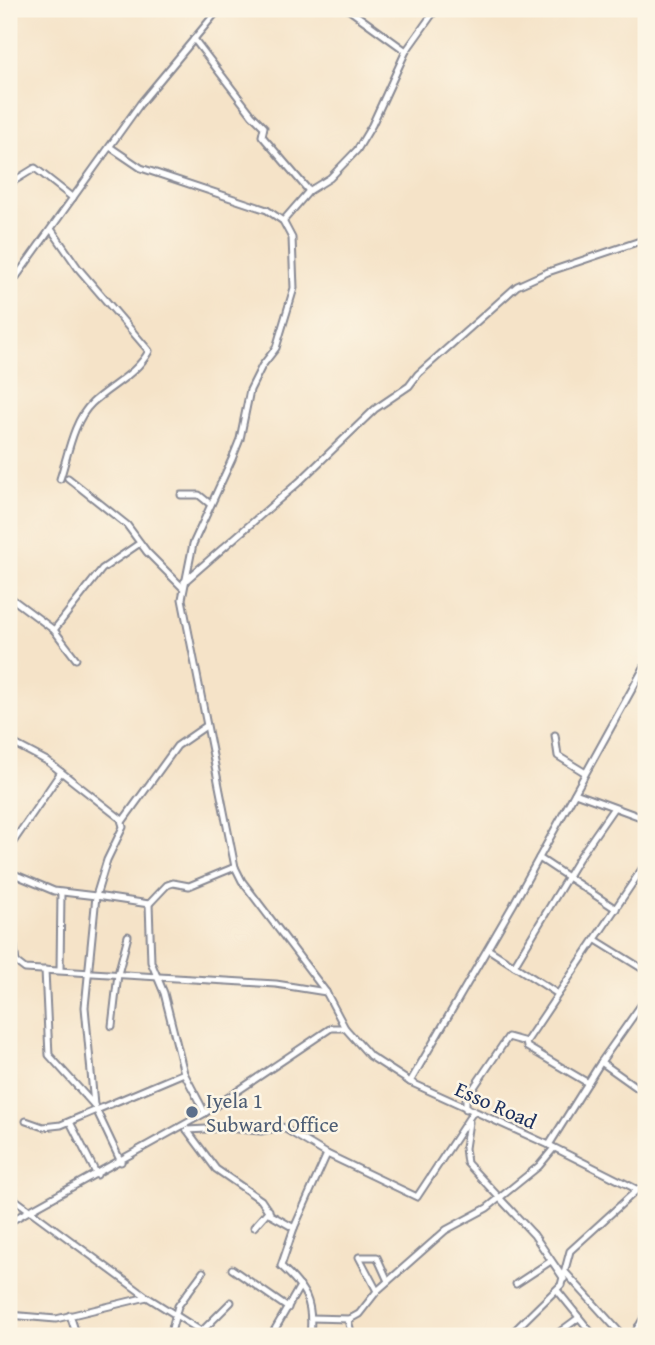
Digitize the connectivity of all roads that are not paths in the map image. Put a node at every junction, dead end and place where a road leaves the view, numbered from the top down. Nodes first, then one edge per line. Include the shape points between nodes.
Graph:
1 (219, 9) edge
2 (348, 9) edge
3 (436, 9) edge
4 (194, 39) junction
5 (406, 51) junction
6 (110, 146) junction
7 (9, 184) edge
8 (309, 191) junction
9 (73, 198) junction
10 (283, 221) junction
11 (51, 229) junction
12 (646, 239) edge
13 (9, 287) edge
14 (68, 478) dead end
15 (60, 479) dead end
16 (181, 495) dead end
17 (210, 504) junction
18 (140, 543) junction
19 (183, 585) junction
20 (11, 598) dead end
21 (54, 630) junction
22 (76, 659) dead end
23 (646, 664) edge
24 (206, 726) junction
25 (555, 735) dead end
26 (9, 741) edge
27 (61, 772) junction
28 (584, 772) junction
29 (575, 793) junction
30 (613, 808) junction
31 (646, 819) edge
32 (122, 822) junction
33 (9, 848) edge
34 (539, 858) junction
35 (646, 863) edge
36 (235, 867) junction
37 (9, 872) edge
38 (568, 877) junction
39 (61, 893) junction
40 (96, 896) junction
41 (149, 904) junction
42 (615, 909) junction
43 (9, 932) edge
44 (128, 936) dead end
45 (596, 940) junction
46 (488, 949) junction
47 (513, 966) junction
48 (45, 970) junction
49 (60, 970) junction
50 (646, 971) edge
51 (88, 974) junction
52 (118, 974) junction
53 (158, 977) junction
54 (326, 992) junction
55 (558, 994) junction
56 (646, 998) edge
57 (113, 1026) dead end
58 (345, 1028) junction
59 (526, 1042) junction
60 (601, 1062) junction
61 (184, 1073) junction
62 (410, 1082) junction
63 (588, 1083) junction
64 (646, 1094) edge
65 (95, 1108) junction
66 (466, 1109) junction
67 (205, 1113) junction
68 (471, 1115) junction
69 (26, 1121) dead end
70 (70, 1122) junction
71 (186, 1127) junction
72 (552, 1147) junction
73 (327, 1154) junction
74 (121, 1162) junction
75 (97, 1175) junction
76 (646, 1185) edge
77 (642, 1192) edge
78 (9, 1195) edge
79 (498, 1199) junction
80 (27, 1210) junction
81 (269, 1210) junction
82 (9, 1222) edge
83 (254, 1227) dead end
84 (294, 1228) junction
85 (551, 1261) junction
86 (232, 1269) dead end
87 (204, 1272) dead end
88 (565, 1276) junction
89 (388, 1281) junction
90 (516, 1284) dead end
91 (300, 1286) junction
92 (557, 1290) junction
93 (377, 1291) junction
94 (147, 1297) junction
95 (232, 1302) dead end
96 (288, 1308) junction
97 (176, 1314) junction
98 (646, 1314) edge
99 (9, 1315) edge
100 (70, 1315) junction
101 (311, 1318) junction
102 (349, 1319) junction
103 (577, 1319) junction
104 (638, 1327) junction
105 (202, 1331) junction
106 (646, 1335) edge
107 (77, 1336) edge
108 (170, 1336) edge
109 (209, 1336) edge
110 (271, 1336) edge
111 (310, 1336) edge
112 (352, 1336) edge
113 (509, 1336) edge
114 (555, 1336) edge
115 (594, 1336) edge
116 (623, 1336) edge
117 (633, 1336) edge

1 - 4 street
2 - 5 street
3 - 5 street
4 - 6 street
4 - 8 street via 264,127 262,136
5 - 8 street via 357,150 330,178
6 - 9 street
6 - 10 street via 141,168 249,202
7 - 9 street via 35,169
8 - 10 street
9 - 11 street
10 - 17 street, Esso Road via 293,246 295,288 276,348 250,390 240,439
11 - 13 street
11 - 15 street via 149,351 122,382 88,407
12 - 19 street via 517,286
14 - 18 street via 127,525
16 - 17 street via 199,495
17 - 19 street, Esso Road
18 - 19 street
18 - 21 street via 102,569
19 - 24 street, Esso Road via 186,631
20 - 21 street
21 - 22 street
23 - 28 street
24 - 32 street via 177,746
24 - 36 street, Esso Road
25 - 28 street via 558,756
26 - 27 street
27 - 32 street
27 - 33 street
28 - 29 street
29 - 30 street
29 - 34 street
30 - 31 street
30 - 38 street
32 - 40 street
34 - 38 street
34 - 46 street
35 - 42 street
36 - 41 street via 190,886 167,885
36 - 54 street, Esso Road
37 - 39 street
38 - 42 street
38 - 47 street
39 - 40 street
39 - 49 street
40 - 41 street
40 - 51 street
41 - 53 street via 149,950
42 - 45 street
43 - 48 street via 16,962 25,969
44 - 52 street
45 - 50 street
45 - 55 street
46 - 47 street
46 - 62 street
47 - 55 street
48 - 49 street
48 - 65 street via 49,1055
49 - 51 street
51 - 52 street
51 - 65 street via 85,1007
52 - 53 street
52 - 57 street
53 - 54 street via 276,984
53 - 61 street
54 - 58 street, Esso Road
55 - 59 street
56 - 60 street
58 - 62 street, Esso Road via 370,1056
58 - 67 street via 331,1028
59 - 63 street
59 - 66 street via 508,1037 466,1098
60 - 63 street
60 - 64 street
61 - 65 street
61 - 67 street
62 - 66 street, Esso Road
63 - 72 street
65 - 70 street
65 - 74 street
66 - 68 street, Esso Road
67 - 71 street
68 - 72 street, Esso Road
68 - 73 street via 417,1197
68 - 79 street via 467,1163
69 - 70 street via 52,1127
70 - 75 street
71 - 73 street via 261,1131 282,1126
71 - 74 street
71 - 81 street via 216,1169
72 - 77 street, Esso Road
72 - 79 street via 539,1166
73 - 84 street
74 - 75 street
75 - 80 street
76 - 77 street
77 - 88 street via 570,1251
78 - 80 street
79 - 85 street via 534,1235
79 - 89 street via 446,1230
80 - 82 street
80 - 94 street
81 - 83 street
81 - 84 street via 274,1218
84 - 91 street via 281,1266
85 - 88 street
85 - 90 street
86 - 96 street
87 - 97 street
88 - 92 street
88 - 116 street
89 - 93 street
89 - 93 street via 377,1257 359,1257
91 - 96 street
91 - 101 street
92 - 103 street
92 - 113 street
93 - 102 street via 359,1314
94 - 97 street
94 - 100 street
95 - 105 street
96 - 110 street
97 - 105 street
97 - 108 street
98 - 104 street
99 - 100 street via 48,1319
100 - 107 street
101 - 102 street
101 - 111 street
102 - 112 street
103 - 114 street
103 - 115 street
104 - 106 street
104 - 117 street
105 - 109 street

